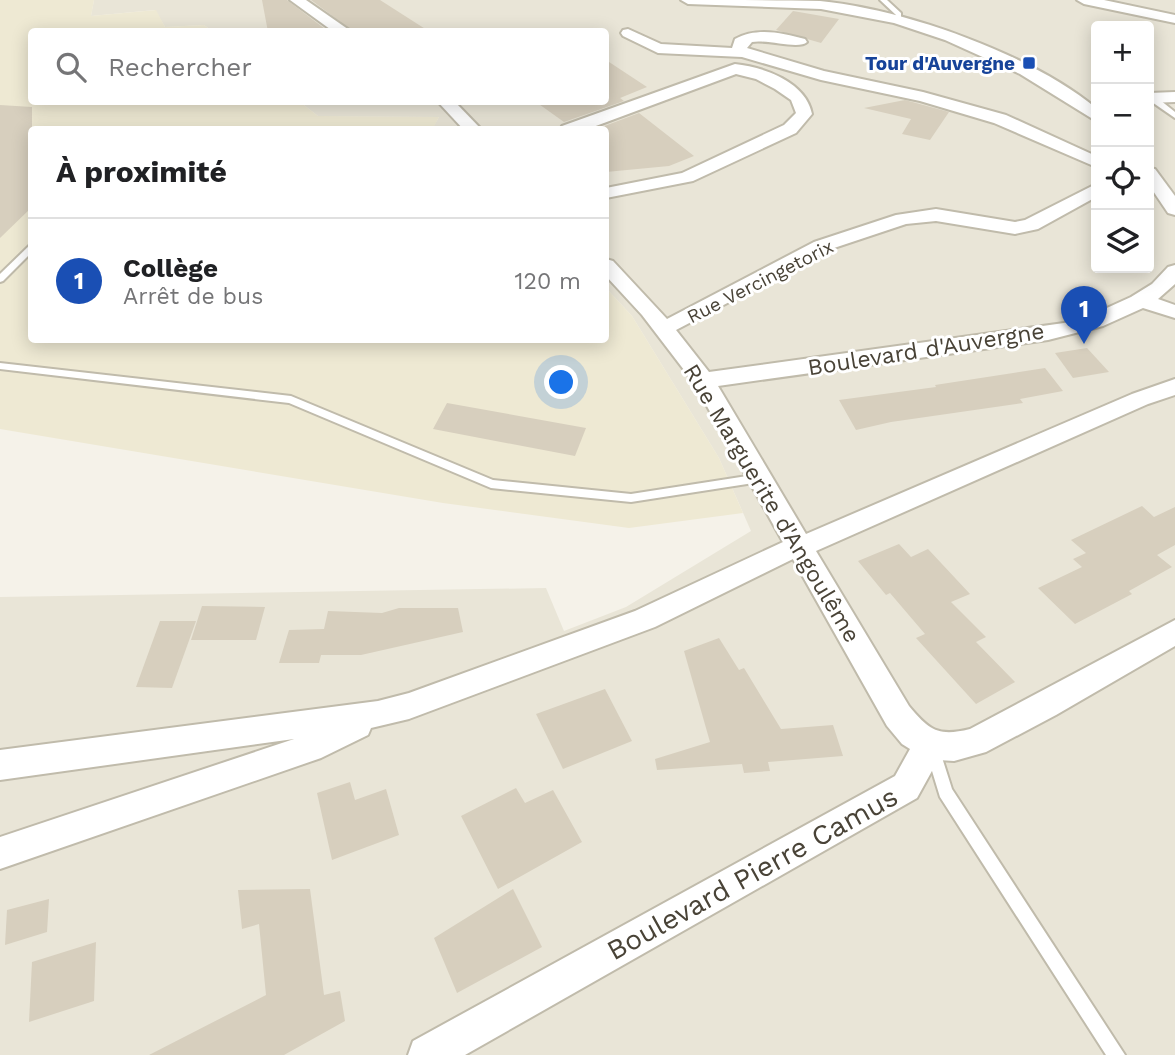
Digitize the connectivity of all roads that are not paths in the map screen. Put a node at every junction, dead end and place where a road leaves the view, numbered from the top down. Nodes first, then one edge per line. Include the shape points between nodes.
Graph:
1 (297, 0) edge
2 (688, 0) edge
3 (883, 0) edge
4 (1084, 0) edge
5 (899, 19) junction
6 (1175, 19) edge
7 (339, 28) edge
8 (628, 33) dead end
9 (800, 42) dead end
10 (743, 53) junction
11 (1175, 97) edge
12 (1154, 98) edge
13 (1154, 101) edge
14 (1088, 102) edge
15 (449, 105) edge
16 (1175, 116) edge
17 (470, 126) edge
18 (579, 126) edge
19 (1091, 160) edge
20 (1154, 180) edge
21 (609, 192) edge
22 (1091, 193) edge
23 (1175, 209) edge
24 (28, 250) edge
25 (609, 268) edge
26 (1175, 271) edge
27 (0, 279) edge
28 (1140, 300) junction
29 (1175, 312) edge
30 (663, 328) junction
31 (0, 366) edge
32 (703, 380) junction
33 (1175, 387) edge
34 (760, 478) junction
35 (801, 547) junction
36 (1175, 632) edge
37 (378, 714) junction
38 (930, 745) junction
39 (0, 765) edge
40 (0, 853) edge
41 (427, 1055) edge
42 (1116, 1055) edge

1 - 7 street
2 - 5 street via 819,5
3 - 5 lane
4 - 6 street
5 - 14 street via 980,50
8 - 10 street via 657,48
9 - 10 street via 746,38 740,43
10 - 19 street via 1000,120
11 - 12 street
13 - 16 lane
15 - 17 street
18 - 21 street via 735,69 763,76 801,103 804,114 790,129 687,177
20 - 23 street
22 - 30 street, Rue Vercingetorix via 1031,225 1015,228 936,215 903,219 821,246
24 - 27 lane
25 - 30 street, Rue Marguerite d'Angoulême
26 - 28 street, Boulevard d'Auvergne
28 - 29 street
28 - 32 street, Boulevard d'Auvergne via 1094,321 1032,334
30 - 32 street, Rue Marguerite d'Angoulême
31 - 34 lane via 291,400 491,484 631,498
32 - 34 street, Rue Marguerite d'Angoulême
33 - 35 street
34 - 35 street, Rue Marguerite d'Angoulême
35 - 37 street via 645,619
35 - 38 street, Rue Marguerite d'Angoulême via 898,716
36 - 38 street via 975,742 954,747
37 - 39 street
37 - 40 street via 310,748
38 - 41 street, Boulevard Pierre Camus via 906,787
38 - 42 lane via 945,792

